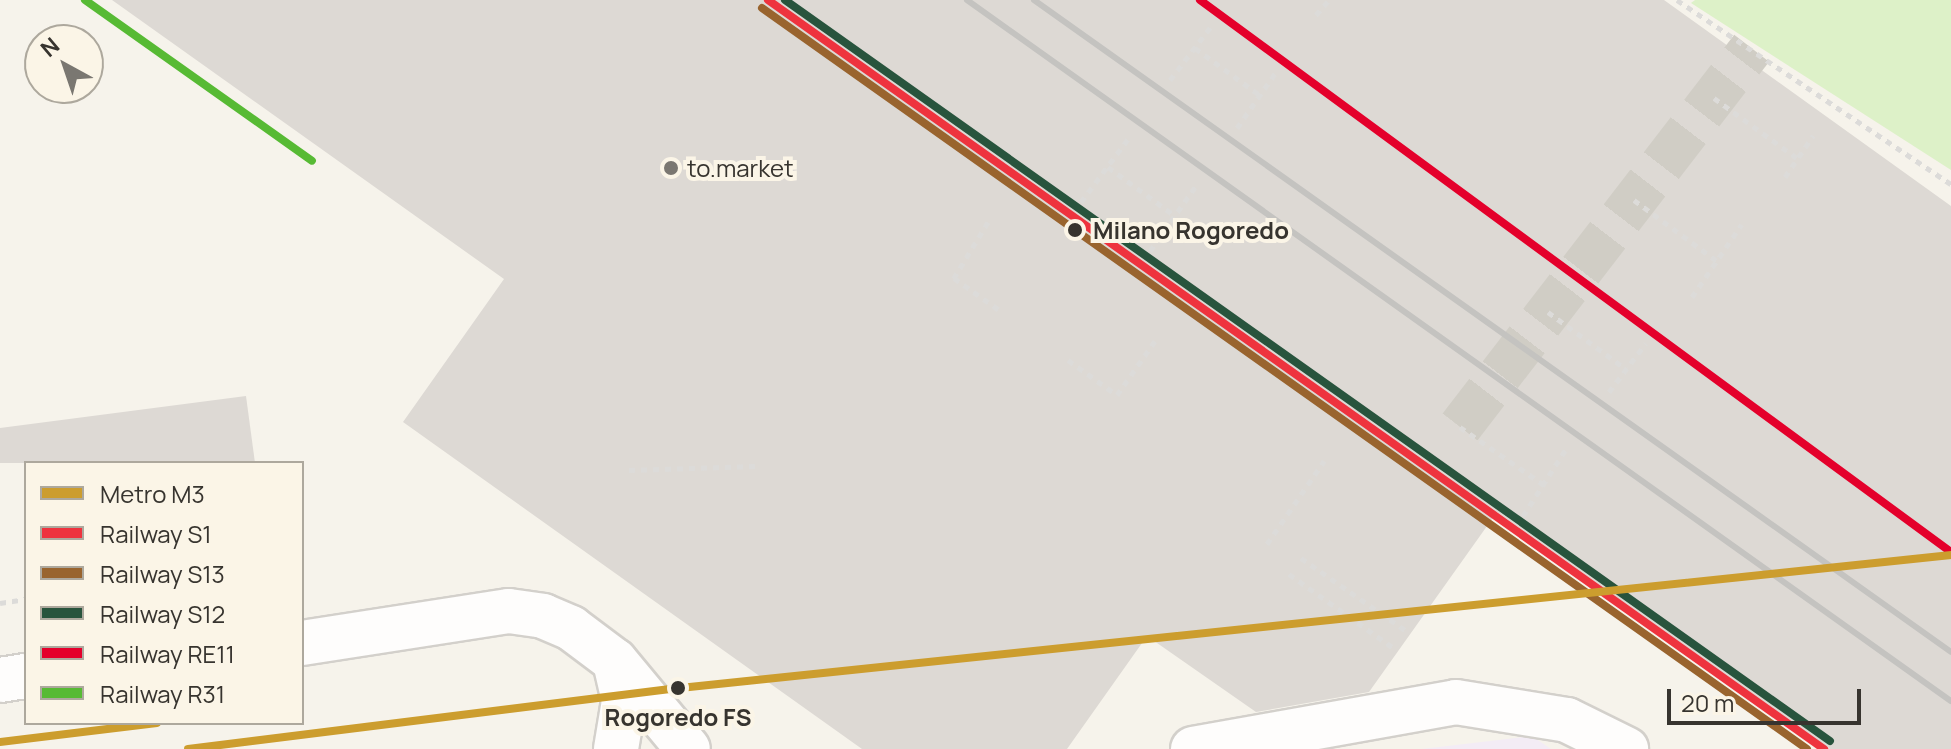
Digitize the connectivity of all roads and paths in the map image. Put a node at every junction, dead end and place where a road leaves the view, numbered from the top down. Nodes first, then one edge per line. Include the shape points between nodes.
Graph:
1 (1329, 0) edge
2 (1677, 0) edge
3 (1316, 15) dead end
4 (1212, 25) dead end
5 (1195, 48) junction
6 (1276, 72) dead end
7 (1170, 80) dead end
8 (1261, 96) junction
9 (1714, 98) dead end
10 (1237, 128) dead end
11 (1131, 135) dead end
12 (1813, 136) dead end
13 (1797, 158) junction
14 (1108, 167) junction
15 (1785, 177) dead end
16 (1198, 183) dead end
17 (1951, 184) edge
18 (1634, 200) dead end
19 (1081, 202) dead end
20 (1174, 215) junction
21 (988, 222) dead end
22 (1742, 224) dead end
23 (1150, 251) dead end
24 (1717, 261) junction
25 (1692, 297) dead end
26 (1002, 312) dead end
27 (1548, 312) dead end
28 (1155, 341) dead end
29 (1646, 343) dead end
30 (1068, 360) dead end
31 (1626, 369) junction
32 (1609, 392) dead end
33 (1460, 427) dead end
34 (1568, 446) dead end
35 (1324, 461) dead end
36 (756, 466) dead end
37 (629, 470) dead end
38 (1544, 485) junction
39 (1523, 516) dead end
40 (1267, 544) dead end
41 (1301, 558) dead end
42 (1289, 574) dead end
43 (24, 599) edge
44 (0, 603) edge
45 (1408, 632) dead end
46 (304, 643) edge
47 (1395, 649) dead end
48 (615, 661) junction
49 (24, 676) edge
50 (0, 680) edge
51 (616, 749) edge
52 (688, 749) edge
53 (1193, 749) edge
54 (1626, 749) edge

1 - 3 path
2 - 17 path
4 - 5 path
5 - 7 path
5 - 8 path
6 - 8 path
8 - 10 path
9 - 13 path
11 - 14 path
12 - 13 path
13 - 15 path
14 - 19 path
14 - 20 path
16 - 20 path
18 - 24 path
20 - 23 path
21 - 26 path via 954,278
22 - 24 path
24 - 25 path
27 - 31 path
28 - 30 path via 1117,395
29 - 31 path
31 - 32 path
33 - 38 path
34 - 38 path
35 - 40 path
36 - 37 path
38 - 39 path
41 - 45 path
42 - 47 path
43 - 44 path
46 - 48 street via 509,611 543,616 571,628
48 - 51 street via 624,701
48 - 52 street
49 - 50 street
53 - 54 street via 1456,702 1567,720

